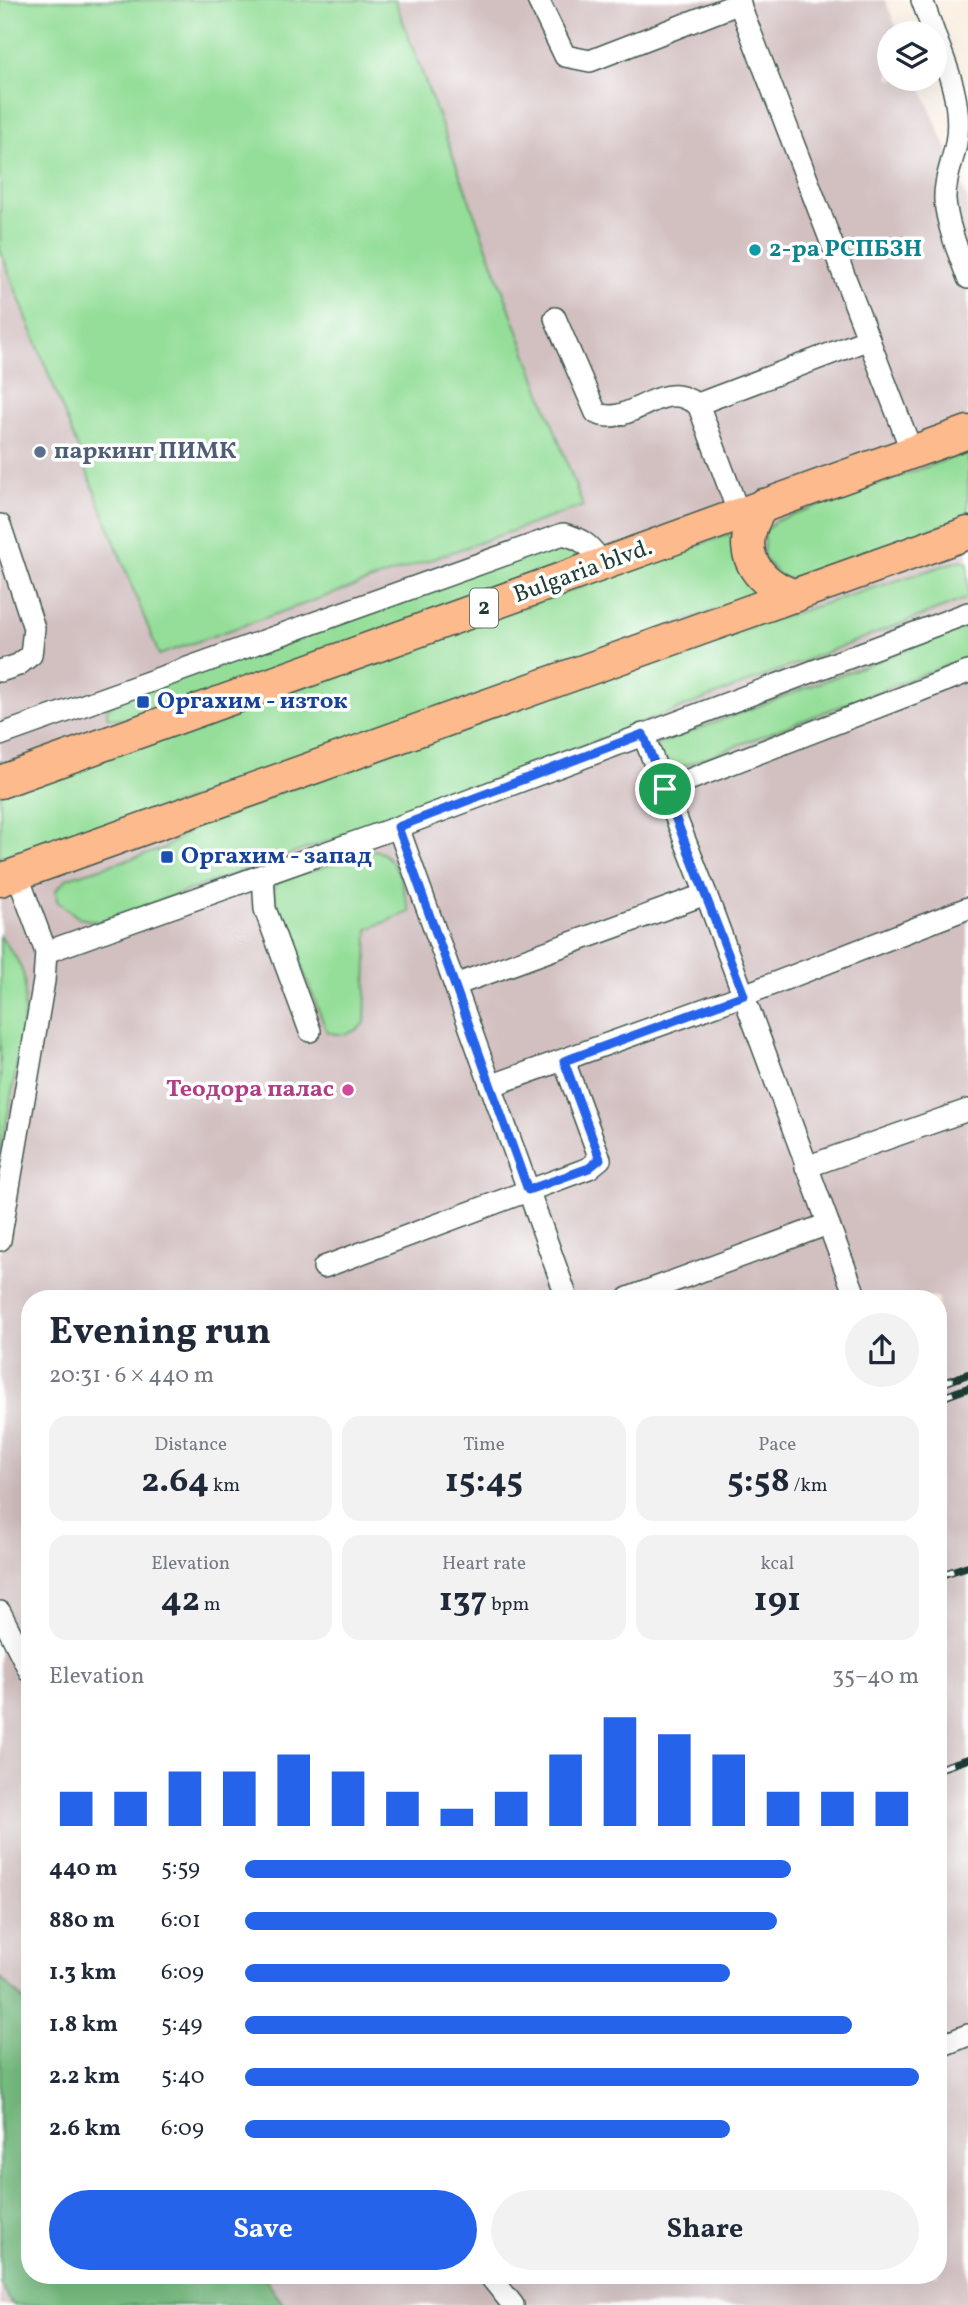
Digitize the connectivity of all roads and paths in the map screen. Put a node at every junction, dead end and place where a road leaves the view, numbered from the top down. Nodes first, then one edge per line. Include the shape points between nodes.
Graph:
1 (538, 0) edge
2 (922, 0) edge
3 (739, 1) edge
4 (929, 21) edge
5 (947, 60) edge
6 (960, 86) edge
7 (968, 278) edge
8 (555, 318) dead end
9 (869, 339) junction
10 (698, 404) junction
11 (968, 432) edge
12 (912, 452) junction
13 (751, 510) junction
14 (0, 525) edge
15 (968, 533) edge
16 (603, 566) junction
17 (795, 596) junction
18 (968, 613) edge
19 (0, 671) edge
20 (968, 672) edge
21 (643, 734) junction
22 (0, 735) edge
23 (0, 782) edge
24 (665, 789) junction
25 (398, 827) junction
26 (263, 875) junction
27 (8, 877) edge
28 (706, 894) junction
29 (968, 908) edge
30 (46, 951) junction
31 (455, 985) junction
32 (744, 995) junction
33 (310, 1031) dead end
34 (564, 1061) junction
35 (490, 1086) junction
36 (968, 1110) edge
37 (806, 1167) junction
38 (528, 1190) junction
39 (828, 1224) junction
40 (0, 1240) edge
41 (324, 1267) dead end
42 (564, 1290) edge
43 (650, 1290) edge
44 (853, 1290) edge
45 (0, 1612) edge
46 (21, 1643) edge
47 (968, 2035) edge
48 (947, 2043) edge
49 (496, 2284) edge
50 (513, 2305) edge

1 - 3 street via 565,55 590,61
2 - 4 street
3 - 9 street
5 - 6 street
6 - 7 street via 957,142 945,202
8 - 10 street via 596,413 605,417 620,414 675,395
9 - 10 street
9 - 12 street
10 - 13 street
11 - 12 highway, Bulgaria blvd. / 2
12 - 13 highway, Bulgaria blvd. / 2
13 - 16 highway, Bulgaria blvd. / 2
13 - 17 highway via 752,562 773,588
14 - 19 street via 34,628 32,655 18,666
15 - 17 highway
16 - 22 street via 594,550 579,538 563,534
16 - 23 highway, Bulgaria blvd. / 2
17 - 27 highway
18 - 21 street
20 - 24 street
21 - 24 street
21 - 25 street
24 - 28 street
25 - 26 street
25 - 31 street
26 - 30 street
26 - 33 street via 265,909
27 - 30 street
28 - 31 street
28 - 32 street
29 - 32 street
30 - 40 street
31 - 35 street
32 - 34 street
32 - 37 street
34 - 35 street
34 - 38 street via 600,1159 589,1168
35 - 38 street
36 - 37 street
37 - 39 street
38 - 41 street
38 - 42 street
39 - 43 street
39 - 44 street
45 - 46 street
47 - 48 street
49 - 50 street

